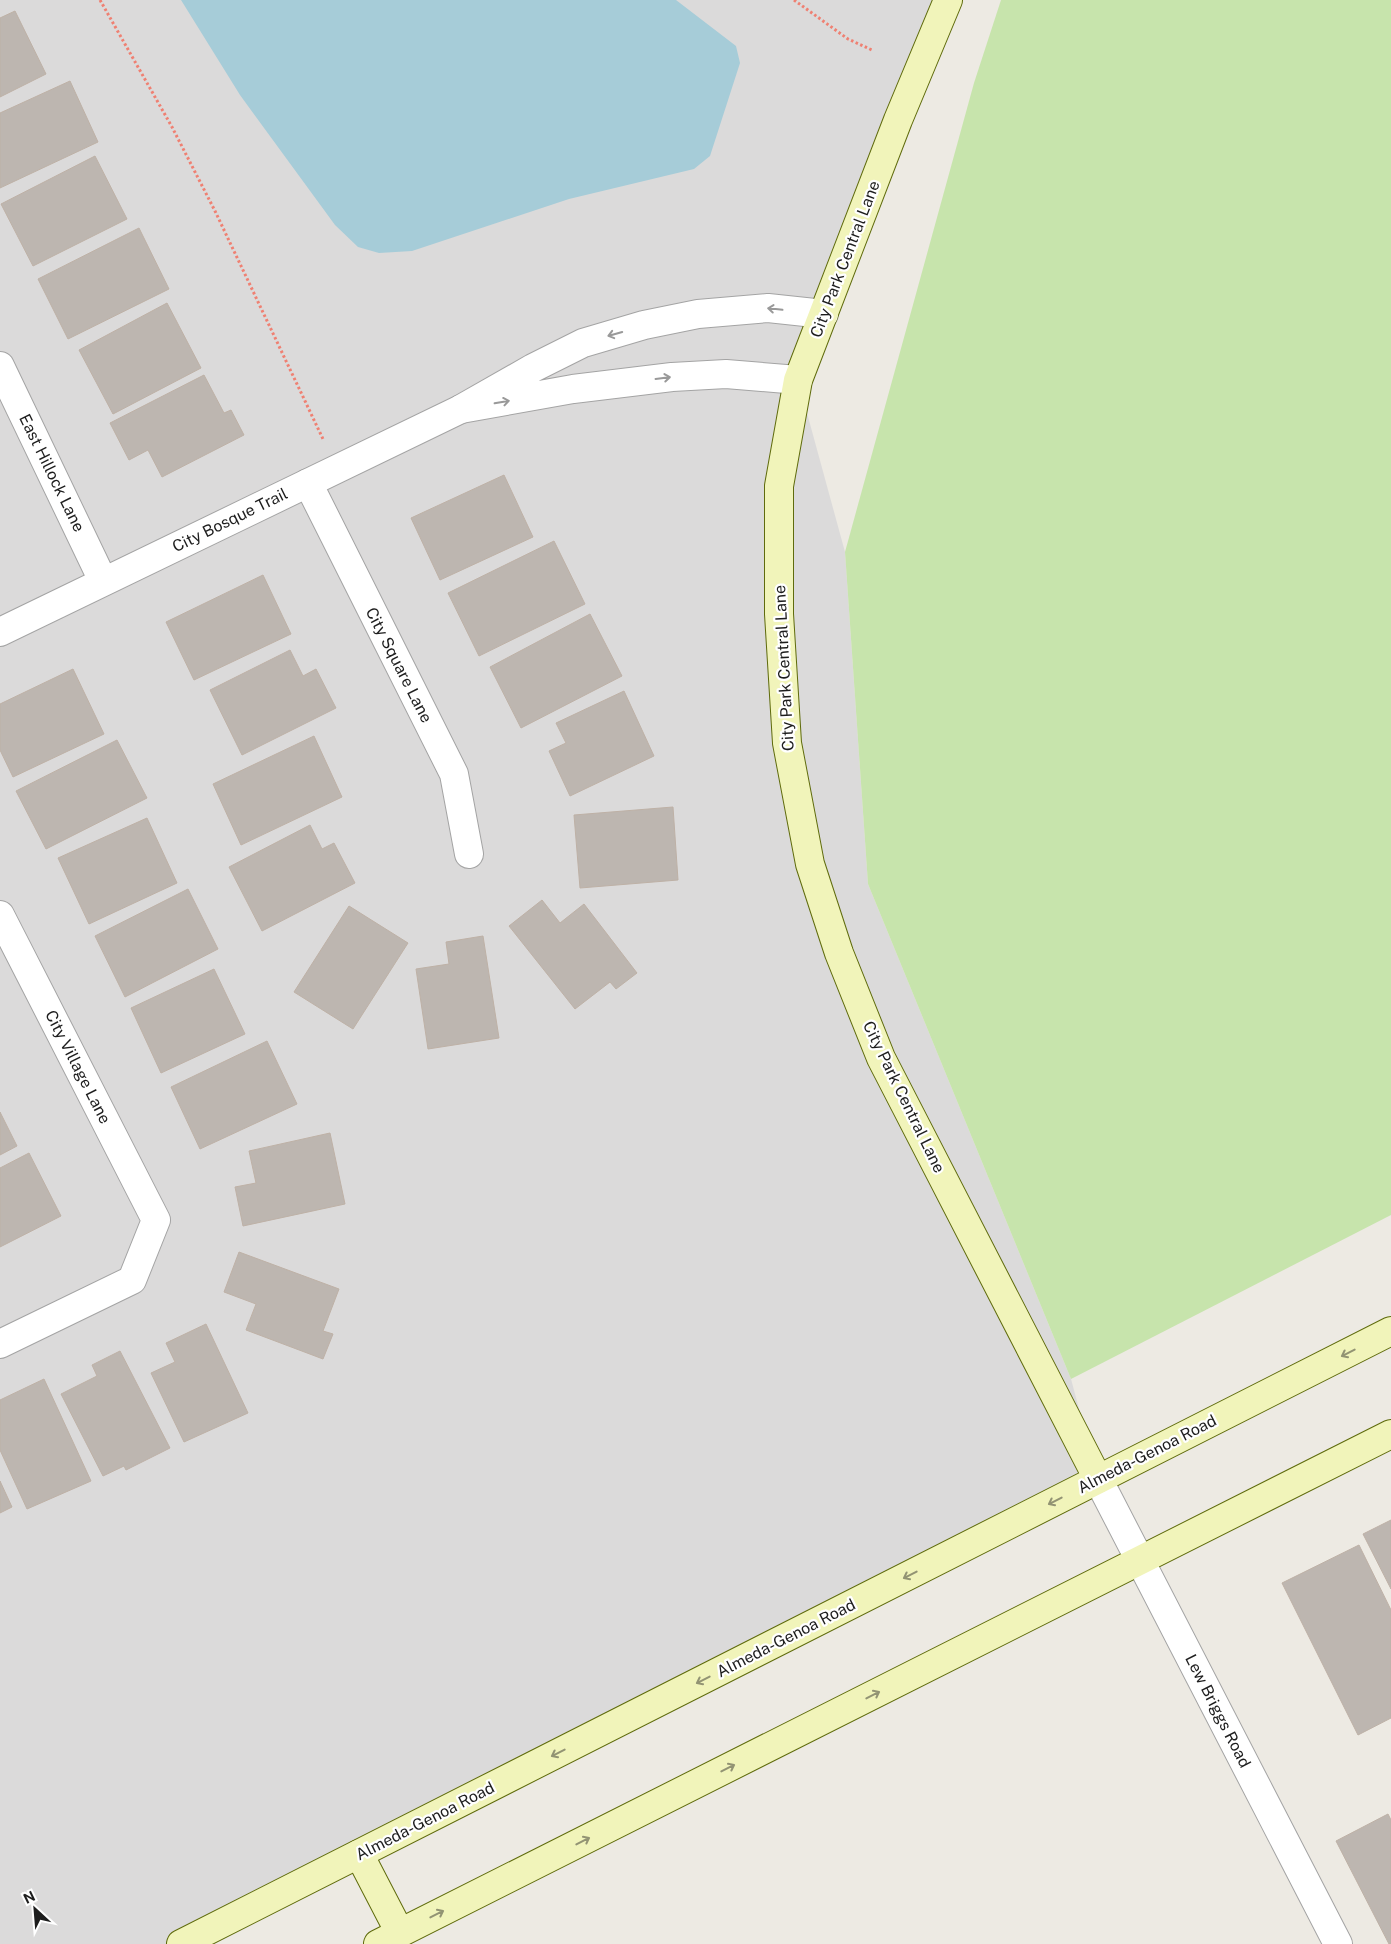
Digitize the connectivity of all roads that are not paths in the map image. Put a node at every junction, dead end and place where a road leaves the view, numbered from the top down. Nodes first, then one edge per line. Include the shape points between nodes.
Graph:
1 (948, 0) edge
2 (824, 314) junction
3 (0, 366) edge
4 (798, 380) junction
5 (461, 409) junction
6 (308, 482) junction
7 (104, 581) junction
8 (0, 632) edge
9 (469, 854) dead end
10 (0, 915) edge
11 (1391, 1331) edge
12 (0, 1344) edge
13 (1391, 1434) edge
14 (1098, 1479) junction
15 (1140, 1560) junction
16 (359, 1854) junction
17 (389, 1939) edge
18 (182, 1944) edge
19 (1338, 1944) edge

1 - 2 main road, City Park Central Lane
2 - 4 main road, City Park Central Lane
2 -> 5 street via 768,308 698,314 644,325 583,343
3 - 7 street, East Hillock Lane
5 -> 4 street via 573,389 672,377 726,374
4 - 14 main road, City Park Central Lane via 779,486 779,614 787,743 810,864 839,952 881,1058
5 - 6 street, City Bosque Trail
6 - 7 street, City Bosque Trail
6 - 9 street, City Square Lane via 454,774
7 - 8 street, City Bosque Trail
10 - 12 street, City Village Lane via 156,1220 132,1280
11 -> 14 main road, Almeda-Genoa Road
13 - 15 main road
14 - 15 street, Lew Briggs Road
14 -> 16 main road, Almeda-Genoa Road
17 -> 15 main road
15 - 19 street, Lew Briggs Road
16 - 17 main road
16 - 18 main road, Almeda-Genoa Road

